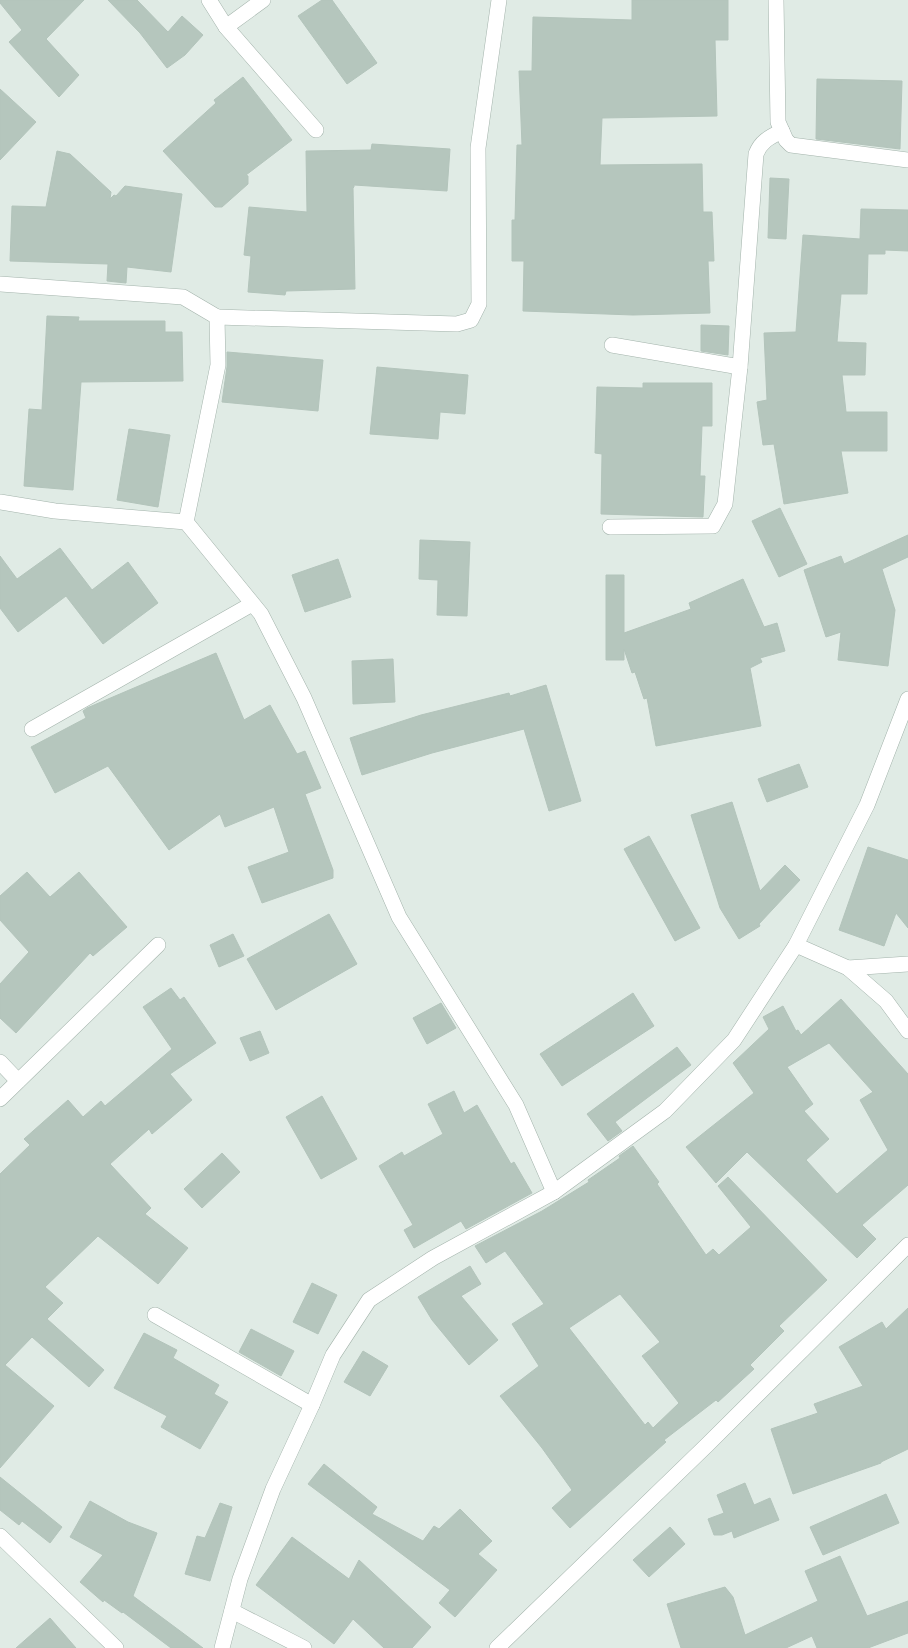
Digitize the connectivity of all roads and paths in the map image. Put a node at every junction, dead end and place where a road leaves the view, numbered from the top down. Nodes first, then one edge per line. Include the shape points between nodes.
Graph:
1 (210, 0) edge
2 (263, 0) edge
3 (499, 0) edge
4 (776, 0) edge
5 (226, 27) junction
6 (316, 130) dead end
7 (782, 132) junction
8 (908, 160) edge
9 (0, 284) edge
10 (217, 317) junction
11 (612, 345) dead end
12 (740, 367) junction
13 (0, 502) edge
14 (186, 522) junction
15 (610, 527) dead end
16 (252, 604) junction
17 (908, 699) edge
18 (32, 729) dead end
19 (158, 945) dead end
20 (796, 945) junction
21 (908, 964) edge
22 (848, 968) junction
23 (908, 1031) edge
24 (0, 1062) edge
25 (18, 1081) junction
26 (0, 1099) edge
27 (554, 1192) junction
28 (908, 1245) edge
29 (155, 1315) dead end
30 (312, 1405) junction
31 (0, 1536) edge
32 (232, 1611) junction
33 (116, 1648) edge
34 (222, 1648) edge
35 (304, 1648) edge
36 (497, 1648) edge

1 - 5 street
2 - 5 street
3 - 10 street via 478,148 479,304 471,320 457,324
4 - 7 street via 778,122
5 - 6 street
7 - 8 street via 791,145
7 - 12 street via 767,139 756,154
9 - 10 street via 183,297
10 - 14 street via 218,365
11 - 12 street
12 - 15 street via 724,504 713,526
13 - 14 street via 55,511
14 - 16 street
16 - 18 street
16 - 27 street via 261,614 304,698 399,918 516,1105
17 - 20 street via 867,806
19 - 25 street
20 - 22 street
20 - 27 street via 734,1040 672,1104
21 - 22 street
22 - 23 street via 886,1001
24 - 25 street
25 - 26 street
27 - 30 street via 433,1258 369,1300 333,1354
28 - 36 street
29 - 30 street
30 - 32 street via 272,1489 240,1578
31 - 33 street
32 - 34 street
32 - 35 street

